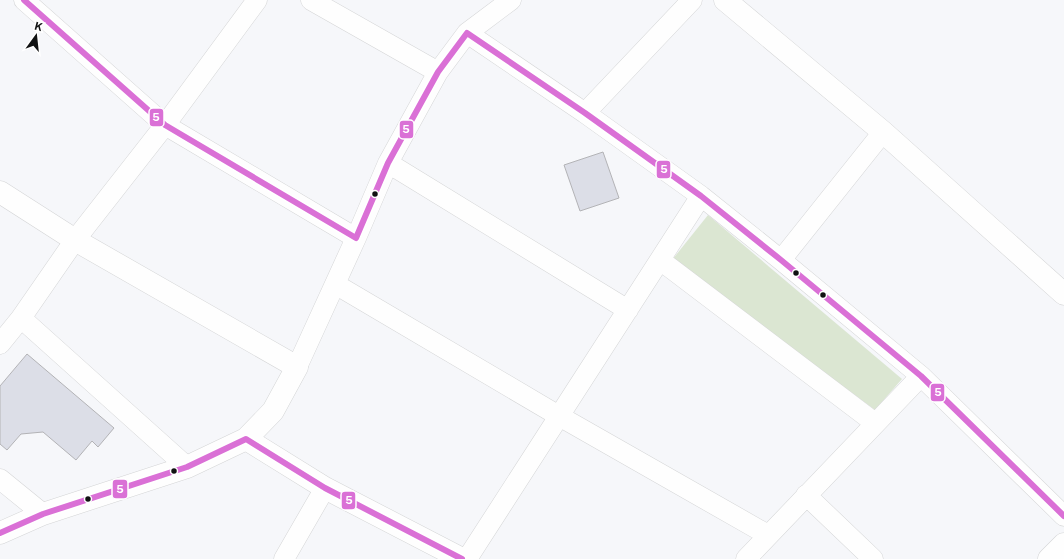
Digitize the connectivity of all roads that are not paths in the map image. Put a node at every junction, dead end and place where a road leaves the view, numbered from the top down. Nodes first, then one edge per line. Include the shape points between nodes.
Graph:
1 (24, 0) edge
2 (258, 0) edge
3 (311, 0) edge
4 (511, 0) edge
5 (692, 0) edge
6 (725, 0) edge
7 (467, 33) junction
8 (438, 72) junction
9 (585, 113) junction
10 (166, 126) junction
11 (884, 132) junction
12 (388, 163) junction
13 (0, 192) edge
14 (701, 196) junction
15 (356, 238) junction
16 (75, 240) junction
17 (660, 260) junction
18 (781, 260) junction
19 (335, 284) junction
20 (1064, 294) edge
21 (628, 310) junction
22 (20, 318) junction
23 (0, 344) edge
24 (297, 367) junction
25 (921, 376) junction
26 (559, 416) junction
27 (875, 423) junction
28 (246, 439) junction
29 (186, 467) junction
30 (0, 479) edge
31 (325, 488) junction
32 (806, 495) junction
33 (43, 514) junction
34 (1064, 516) edge
35 (0, 533) edge
36 (768, 535) junction
37 (1064, 544) edge
38 (455, 557) edge
39 (284, 559) edge
40 (746, 559) edge
41 (873, 559) edge
42 (1049, 559) edge

1 - 10 street
2 - 10 street
3 - 8 street
4 - 7 street
5 - 9 street
6 - 11 street
7 - 8 street
7 - 9 street
8 - 12 street
9 - 14 street
10 - 15 street
10 - 16 street
11 - 18 street
11 - 20 street
12 - 15 street
12 - 21 street
13 - 16 street
14 - 17 street
14 - 18 street
15 - 19 street
16 - 22 street
16 - 24 street
17 - 21 street
17 - 27 street
18 - 25 street
19 - 24 street
19 - 26 street
21 - 26 street
22 - 23 street
22 - 29 street
24 - 28 street via 273,411
25 - 27 street
25 - 34 street
26 - 36 street
26 - 38 street
27 - 32 street
28 - 29 street
28 - 31 street
29 - 33 street
30 - 33 street
31 - 38 street
31 - 39 street
32 - 36 street
32 - 41 street
33 - 35 street
36 - 40 street
37 - 42 street

